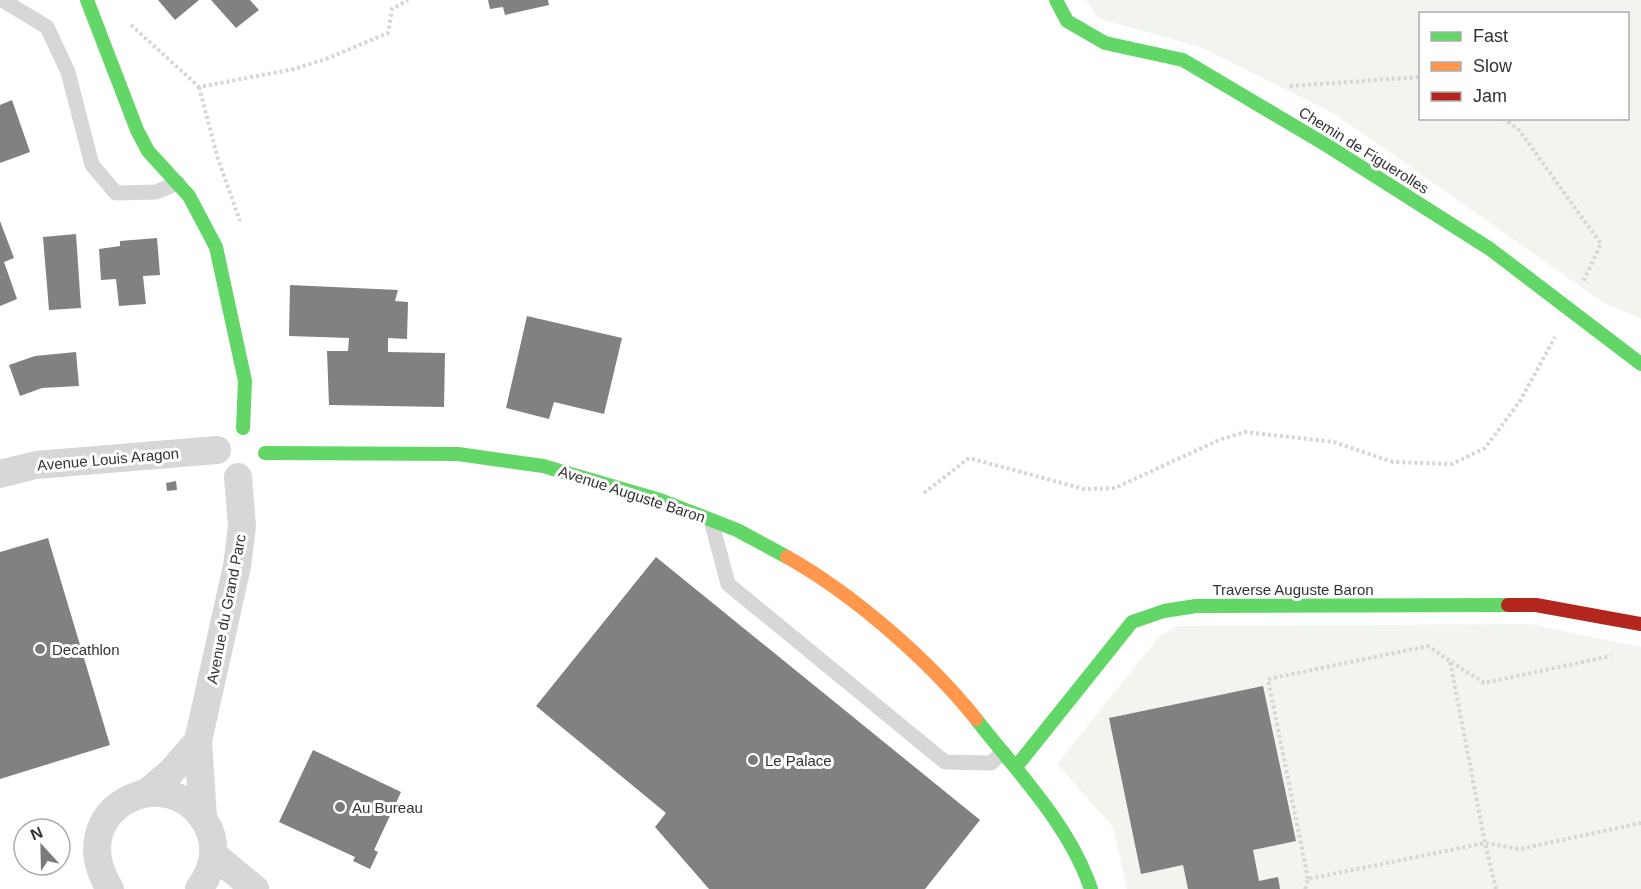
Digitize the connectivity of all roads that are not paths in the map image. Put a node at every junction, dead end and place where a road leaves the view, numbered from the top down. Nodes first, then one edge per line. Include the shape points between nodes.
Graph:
1 (2, 0) edge
2 (87, 0) edge
3 (1056, 0) edge
4 (178, 183) junction
5 (1641, 364) edge
6 (243, 428) junction
7 (217, 450) junction
8 (265, 453) junction
9 (0, 474) edge
10 (238, 477) junction
11 (711, 520) junction
12 (1641, 624) edge
13 (198, 741) junction
14 (1003, 752) junction
15 (1016, 767) junction
16 (146, 793) junction
17 (203, 818) junction
18 (214, 855) junction
19 (110, 889) edge
20 (199, 889) edge
21 (255, 889) edge
22 (1091, 889) edge

1 - 4 lane via 47,27 68,72 92,165 116,193 156,192
2 - 4 street via 137,130 148,151
3 - 5 street, Chemin de Figuerolles via 1067,21 1105,43 1182,60 1328,146 1490,249
4 - 6 street via 216,247 245,381
6 - 7 street via 225,434
6 - 8 street via 259,436
7 - 9 street, Avenue Louis Aragon via 36,465
7 - 10 street via 222,468
8 - 10 street via 259,469
8 - 11 street, Avenue Auguste Baron via 458,453 543,465 660,500
10 - 13 street, Avenue du Grand Parc via 242,526 237,566
11 - 14 street, Avenue Auguste Baron via 797,563 885,626 953,690
11 - 14 lane via 728,584 945,762 991,764
12 - 15 street, Traverse Auguste Baron via 1536,605 1196,606 1164,610 1132,622
13 - 16 street, Avenue du Grand Parc
13 - 17 street, Avenue du Grand Parc
14 - 15 street, Avenue Auguste Baron
15 - 22 street, Avenue Auguste Baron via 1061,828
16 - 17 street, Avenue du Grand Parc via 179,798
16 - 19 street, Avenue du Grand Parc via 129,799 101,823 99,869
17 - 18 street, Avenue du Grand Parc via 212,836
18 - 20 street via 209,876
18 - 21 street

